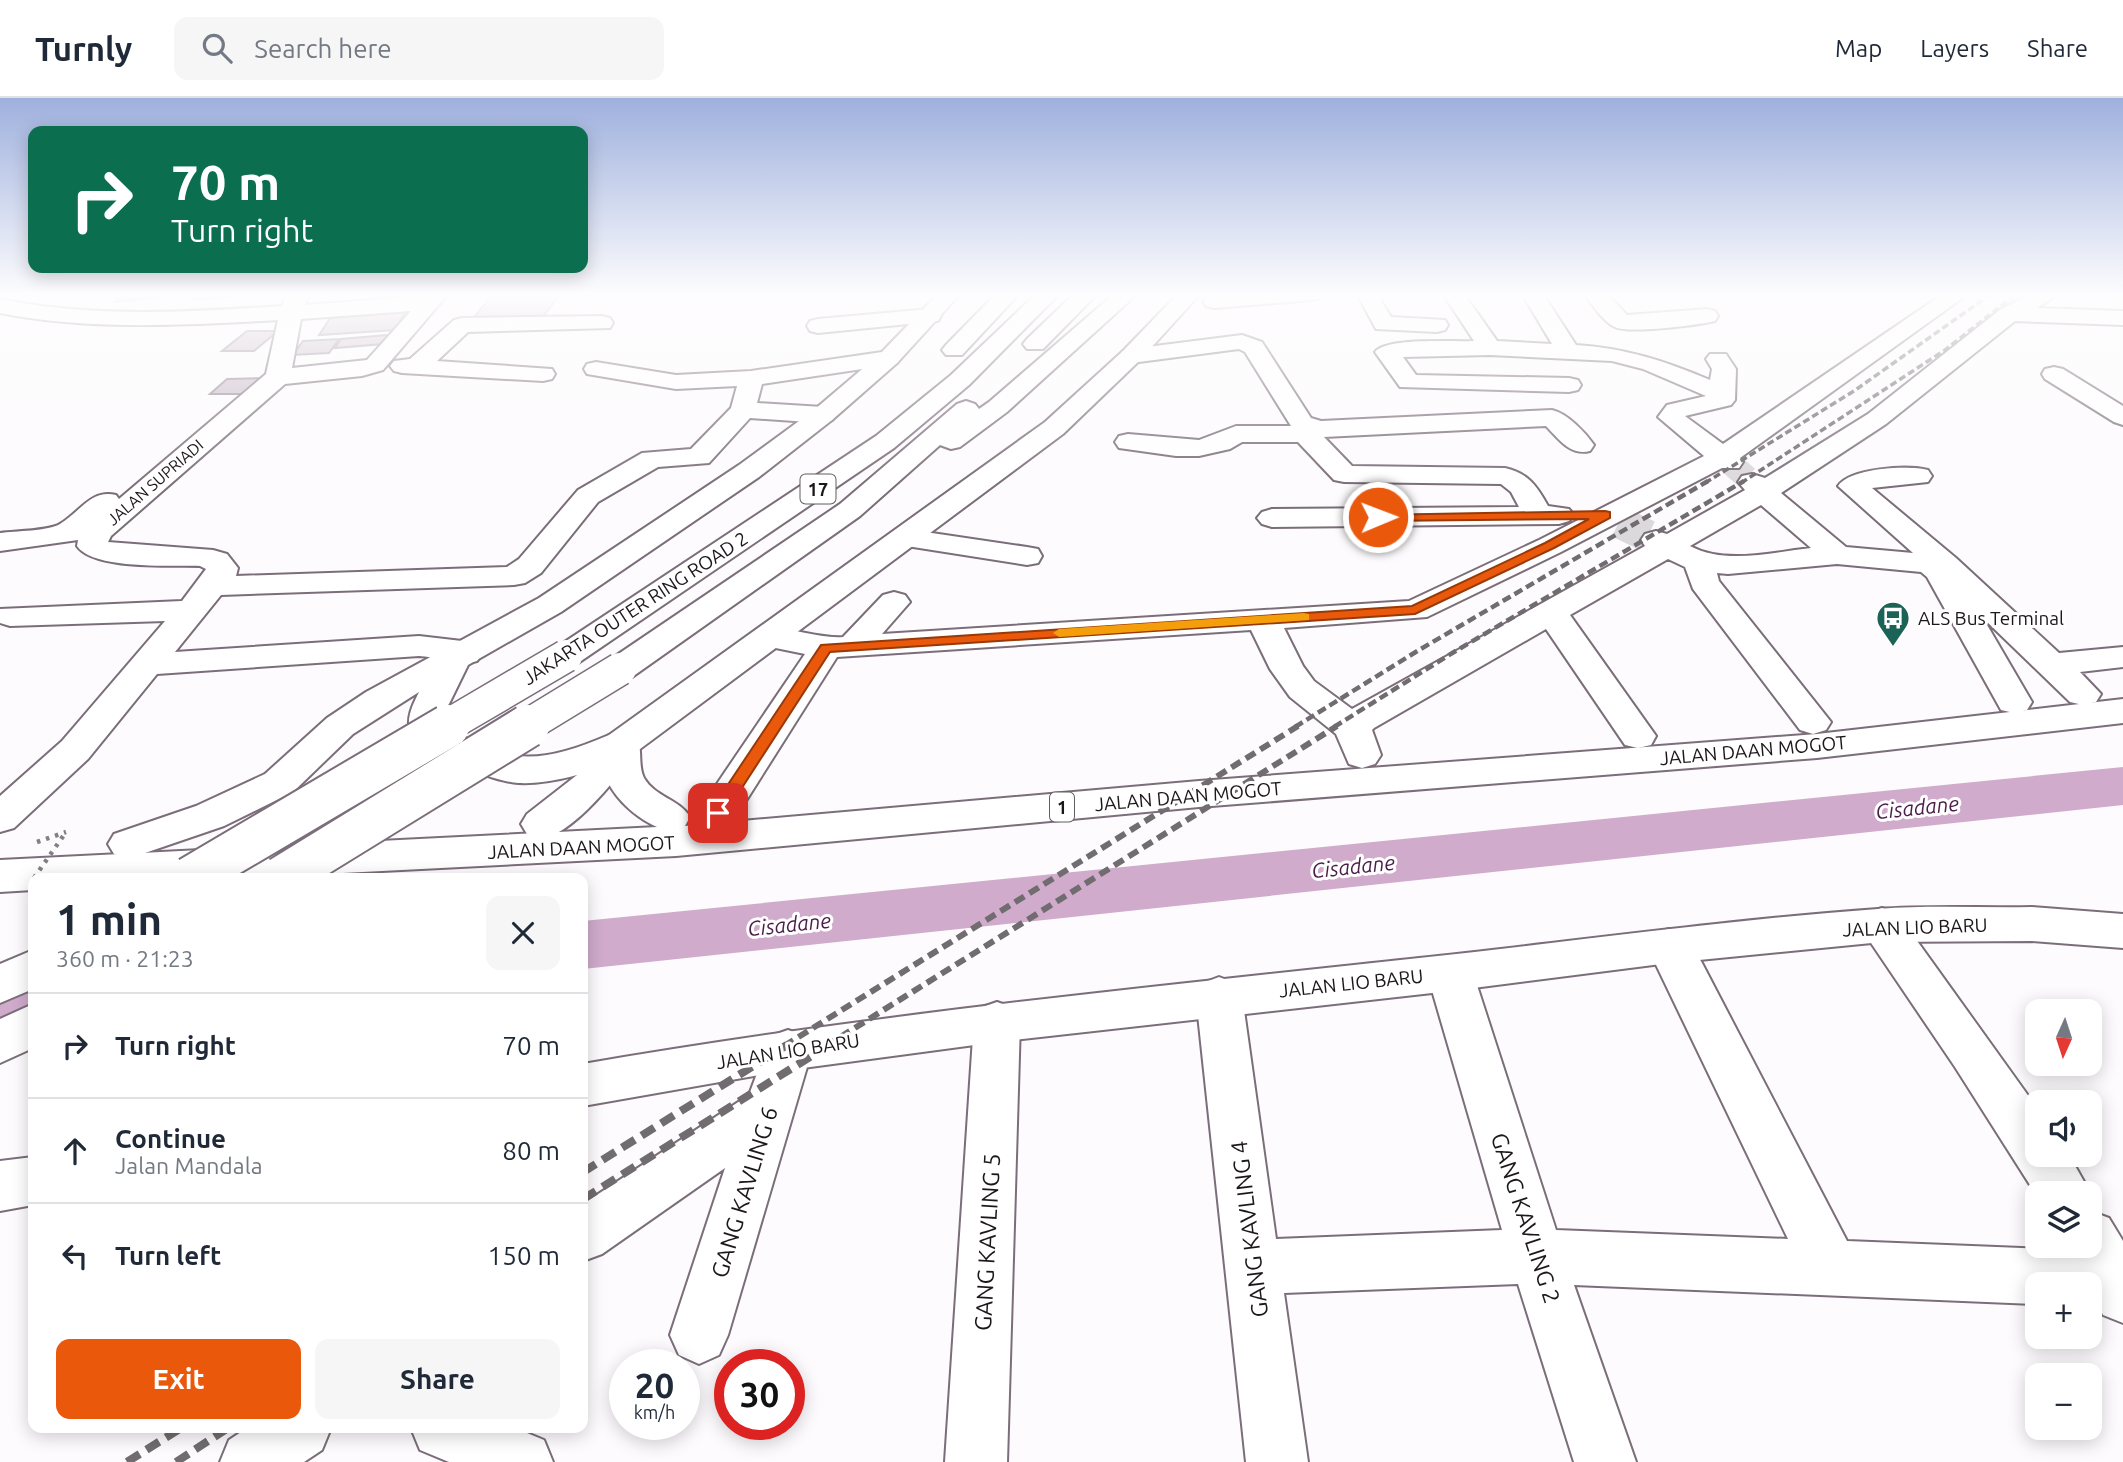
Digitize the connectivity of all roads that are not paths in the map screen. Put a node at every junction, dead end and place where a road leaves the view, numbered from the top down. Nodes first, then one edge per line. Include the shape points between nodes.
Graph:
1 (282, 358) edge
2 (382, 358) edge
3 (426, 358) edge
4 (890, 358) joint
5 (946, 358) edge
6 (981, 358) edge
7 (1021, 358) edge
8 (1054, 358) edge
9 (1129, 358) edge
10 (1261, 358) edge
11 (1391, 358) edge
12 (1626, 358) edge
13 (1657, 358) edge
14 (1868, 358) edge
15 (1954, 358) edge
16 (1718, 359) dead end
17 (1651, 364) junction
18 (375, 365) junction
19 (417, 366) junction
20 (596, 369) dead end
21 (543, 374) dead end
22 (2054, 374) dead end
23 (278, 377) junction
24 (751, 378) junction
25 (676, 382) junction
26 (1569, 385) dead end
27 (1721, 393) junction
28 (670, 408) dead end
29 (743, 410) junction
30 (822, 415) junction
31 (2123, 417) edge
32 (1128, 442) dead end
33 (1581, 445) dead end
34 (1726, 459) junction
35 (1918, 477) dead end
36 (117, 481) dead end
37 (1757, 487) junction
38 (809, 495) junction
39 (850, 510) junction
40 (1538, 515) junction
41 (1272, 518) dead end
42 (1612, 518) junction
43 (905, 538) junction
44 (0, 542) edge
45 (1675, 549) junction
46 (1837, 555) junction
47 (1027, 556) dead end
48 (202, 598) junction
49 (894, 602) dead end
50 (1552, 613) junction
51 (10, 616) dead end
52 (1263, 620) junction
53 (768, 637) junction
54 (839, 647) junction
55 (447, 652) junction
56 (2123, 657) edge
57 (148, 664) junction
58 (2051, 664) junction
59 (2123, 688) edge
60 (2083, 694) junction
61 (2014, 702) junction
62 (2123, 711) edge
63 (1813, 722) junction
64 (1638, 736) junction
65 (1358, 742) junction
66 (622, 744) junction
67 (718, 813) junction
68 (670, 817) junction
69 (0, 818) edge
70 (541, 824) junction
71 (128, 845) junction
72 (0, 852) edge
73 (58, 873) edge
74 (198, 873) edge
75 (289, 873) edge
76 (28, 875) edge
77 (0, 876) edge
78 (1882, 925) junction
79 (2123, 931) edge
80 (1669, 946) junction
81 (28, 971) edge
82 (1450, 973) junction
83 (0, 985) edge
84 (1219, 996) junction
85 (997, 1022) junction
86 (28, 1027) edge
87 (0, 1043) edge
88 (788, 1050) junction
89 (588, 1084) edge
90 (770, 1109) junction
91 (2025, 1133) edge
92 (28, 1182) edge
93 (0, 1186) edge
94 (588, 1232) edge
95 (1537, 1256) junction
96 (1253, 1267) junction
97 (1832, 1270) junction
98 (2112, 1273) edge
99 (699, 1335) dead end
100 (293, 1433) edge
101 (454, 1433) edge
102 (251, 1462) edge
103 (522, 1462) edge
104 (976, 1462) edge
105 (1277, 1462) edge
106 (1605, 1462) edge

1 - 23 main road
2 - 18 main road
3 - 19 main road
4 - 24 main road
4 - 30 main road
5 - 38 main road
6 - 38 main road, JAKARTA OUTER RING ROAD 2 / 17 via 885,442
7 - 39 main road, JAKARTA OUTER RING ROAD 2 / 17
8 - 39 main road via 998,407
9 - 43 main road via 1054,428
10 - 33 main road via 1303,423 1318,429 1552,418
11 - 26 main road via 1409,382
12 - 17 main road
13 - 17 main road
14 - 34 main road
15 - 37 main road via 1877,419
16 - 27 main road via 1724,369
17 - 27 main road
18 - 19 main road
18 - 23 main road
19 - 21 main road
20 - 25 main road
22 - 31 main road
23 - 48 main road, JALAN SUPRIADI via 93,539 92,546 103,552 216,561 222,568
24 - 25 main road
24 - 29 main road
25 - 28 main road
27 - 34 main road via 1722,400 1676,410 1671,417
29 - 30 main road
29 - 48 main road via 699,457 652,459 587,496 530,566 514,576
30 - 55 main road via 749,471 561,598
32 - 40 main road via 1199,448 1236,435 1304,434 1344,474 1514,478
34 - 42 main road
35 - 58 main road via 1859,481 1852,486
36 - 44 main road via 104,504 67,534
37 - 45 main road
37 - 46 main road
38 - 74 main road, JAKARTA OUTER RING ROAD 2 / 17, bridge via 566,656
39 - 75 main road, JAKARTA OUTER RING ROAD 2 / 17, bridge via 620,669
40 - 41 main road
40 - 42 main road
42 - 52 main road via 1415,610
43 - 47 main road
43 - 53 main road
45 - 46 main road via 1728,565
45 - 50 main road
45 - 63 main road
46 - 61 main road via 1914,561 1940,572
48 - 51 main road
48 - 57 main road
49 - 54 main road
50 - 64 main road
50 - 65 main road via 1361,720
52 - 54 main road
52 - 65 main road via 1302,689
53 - 54 main road
53 - 66 main road
54 - 67 main road via 779,717
55 - 57 main road
55 - 66 main road via 429,708 428,731 437,738 499,767 523,771 592,758
55 - 71 main road via 340,726 279,783 210,816
56 - 58 main road
57 - 69 main road via 75,750
58 - 60 main road
59 - 60 main road, JALAN DAAN MOGOT / 1
60 - 61 main road, JALAN DAAN MOGOT / 1
61 - 63 main road, JALAN DAAN MOGOT / 1
62 - 73 main road, JALAN DAAN MOGOT / 1 via 1817,746 676,841
63 - 64 main road, JALAN DAAN MOGOT / 1
64 - 65 main road, JALAN DAAN MOGOT / 1
65 - 67 main road, JALAN DAAN MOGOT / 1
66 - 68 main road via 622,772 632,788 646,806
66 - 70 main road via 585,791
67 - 68 main road, JALAN DAAN MOGOT / 1
68 - 70 main road, JALAN DAAN MOGOT / 1
70 - 71 main road, JALAN DAAN MOGOT / 1
71 - 72 main road, JALAN DAAN MOGOT / 1
76 - 77 main road, JALAN DAAN MOGOT / 1
78 - 79 main road, JALAN LIO BARU via 2032,924
78 - 80 main road, JALAN LIO BARU
78 - 91 main road
80 - 82 main road, JALAN LIO BARU
80 - 97 main road
81 - 83 main road
82 - 84 main road, JALAN LIO BARU
82 - 95 main road, GANG KAVLING 2
84 - 85 main road, JALAN LIO BARU
84 - 96 main road, GANG KAVLING 4
85 - 88 main road, JALAN LIO BARU
85 - 104 main road, GANG KAVLING 5
86 - 87 main road
88 - 89 main road, JALAN LIO BARU
88 - 90 main road, GANG KAVLING 6
90 - 94 main road
90 - 99 main road, GANG KAVLING 6
92 - 93 main road
95 - 96 main road
95 - 97 main road
95 - 106 main road, GANG KAVLING 2
96 - 105 main road, GANG KAVLING 4
97 - 98 main road
100 - 102 main road
101 - 103 main road

